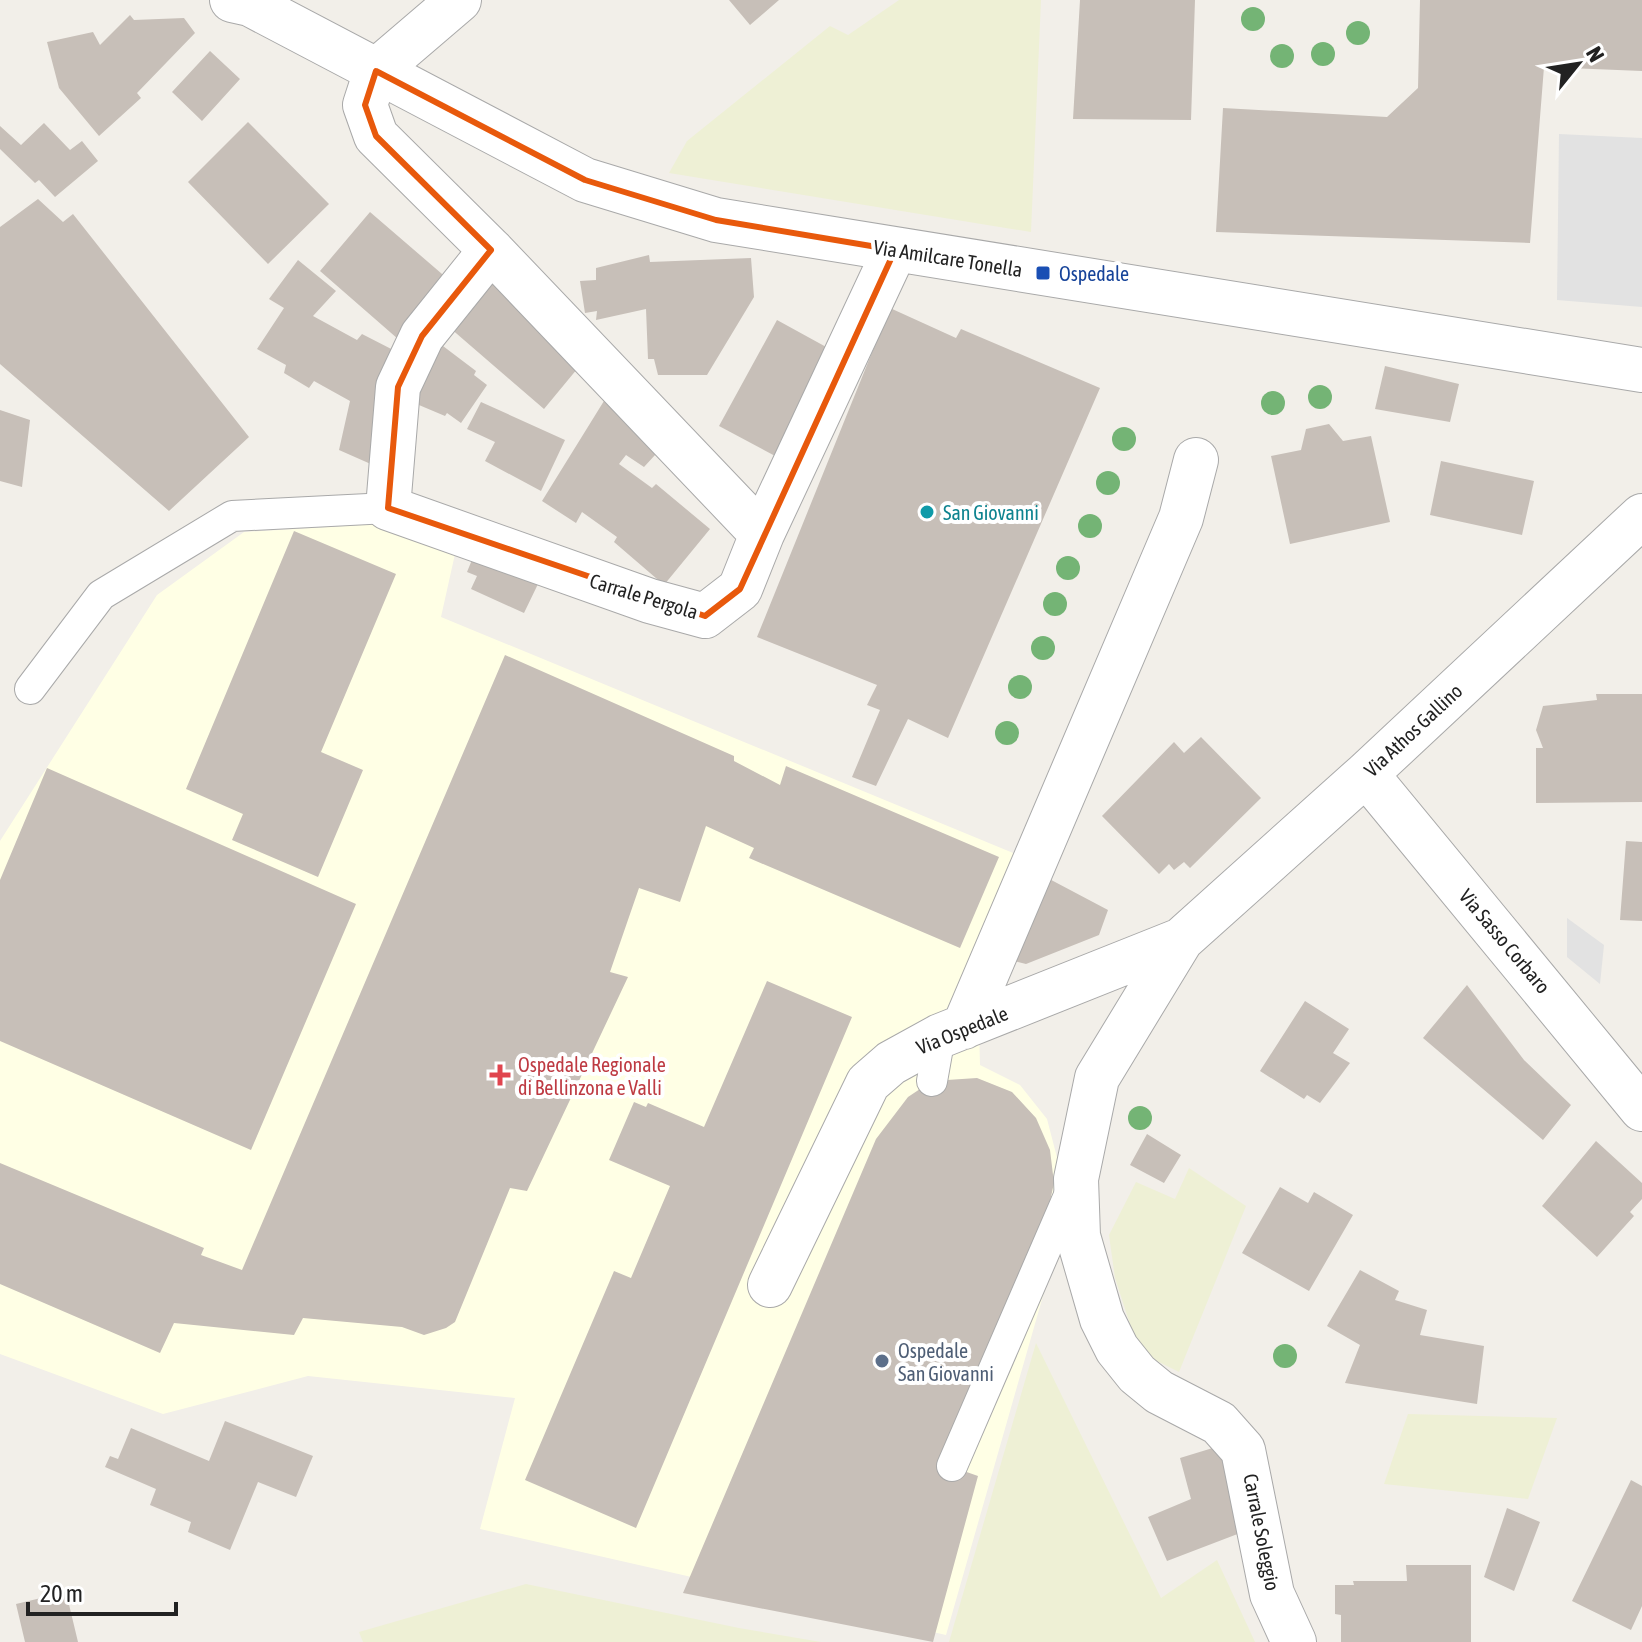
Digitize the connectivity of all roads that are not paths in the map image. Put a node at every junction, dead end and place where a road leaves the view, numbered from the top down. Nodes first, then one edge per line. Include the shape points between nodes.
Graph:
1 (232, 0) edge
2 (459, 0) edge
3 (376, 71) junction
4 (491, 250) junction
5 (895, 250) junction
6 (1642, 370) edge
7 (1196, 460) dead end
8 (388, 508) junction
9 (1642, 516) edge
10 (762, 534) junction
11 (30, 689) dead end
12 (1366, 774) junction
13 (1181, 940) junction
14 (952, 1031) junction
15 (932, 1081) dead end
16 (1642, 1109) edge
17 (1076, 1179) junction
18 (770, 1285) dead end
19 (952, 1466) dead end
20 (1294, 1642) edge

1 - 3 street, Via Amilcare Tonella via 250,4
2 - 3 street
3 - 4 street via 365,105 376,136
3 - 5 street, Via Amilcare Tonella via 585,180 716,220
4 - 8 street via 422,336 398,387
4 - 10 street
5 - 6 street, Via Amilcare Tonella
5 - 10 street
7 - 14 street via 1181,518
8 - 10 street, Carrale Pergola via 705,616 740,589
8 - 11 lane via 232,516 101,595
9 - 12 street, Via Athos Gallino
12 - 13 street, Via Athos Gallino
12 - 16 street, Via Sasso Corbaro
13 - 14 street, Via Ospedale
13 - 17 street, Carrale Soleggio via 1097,1078
14 - 15 lane
14 - 18 street, Via Ospedale via 891,1063 868,1083
17 - 19 lane
17 - 20 street, Carrale Soleggio via 1078,1236 1102,1319 1137,1374 1159,1392 1219,1423 1243,1450 1272,1594

